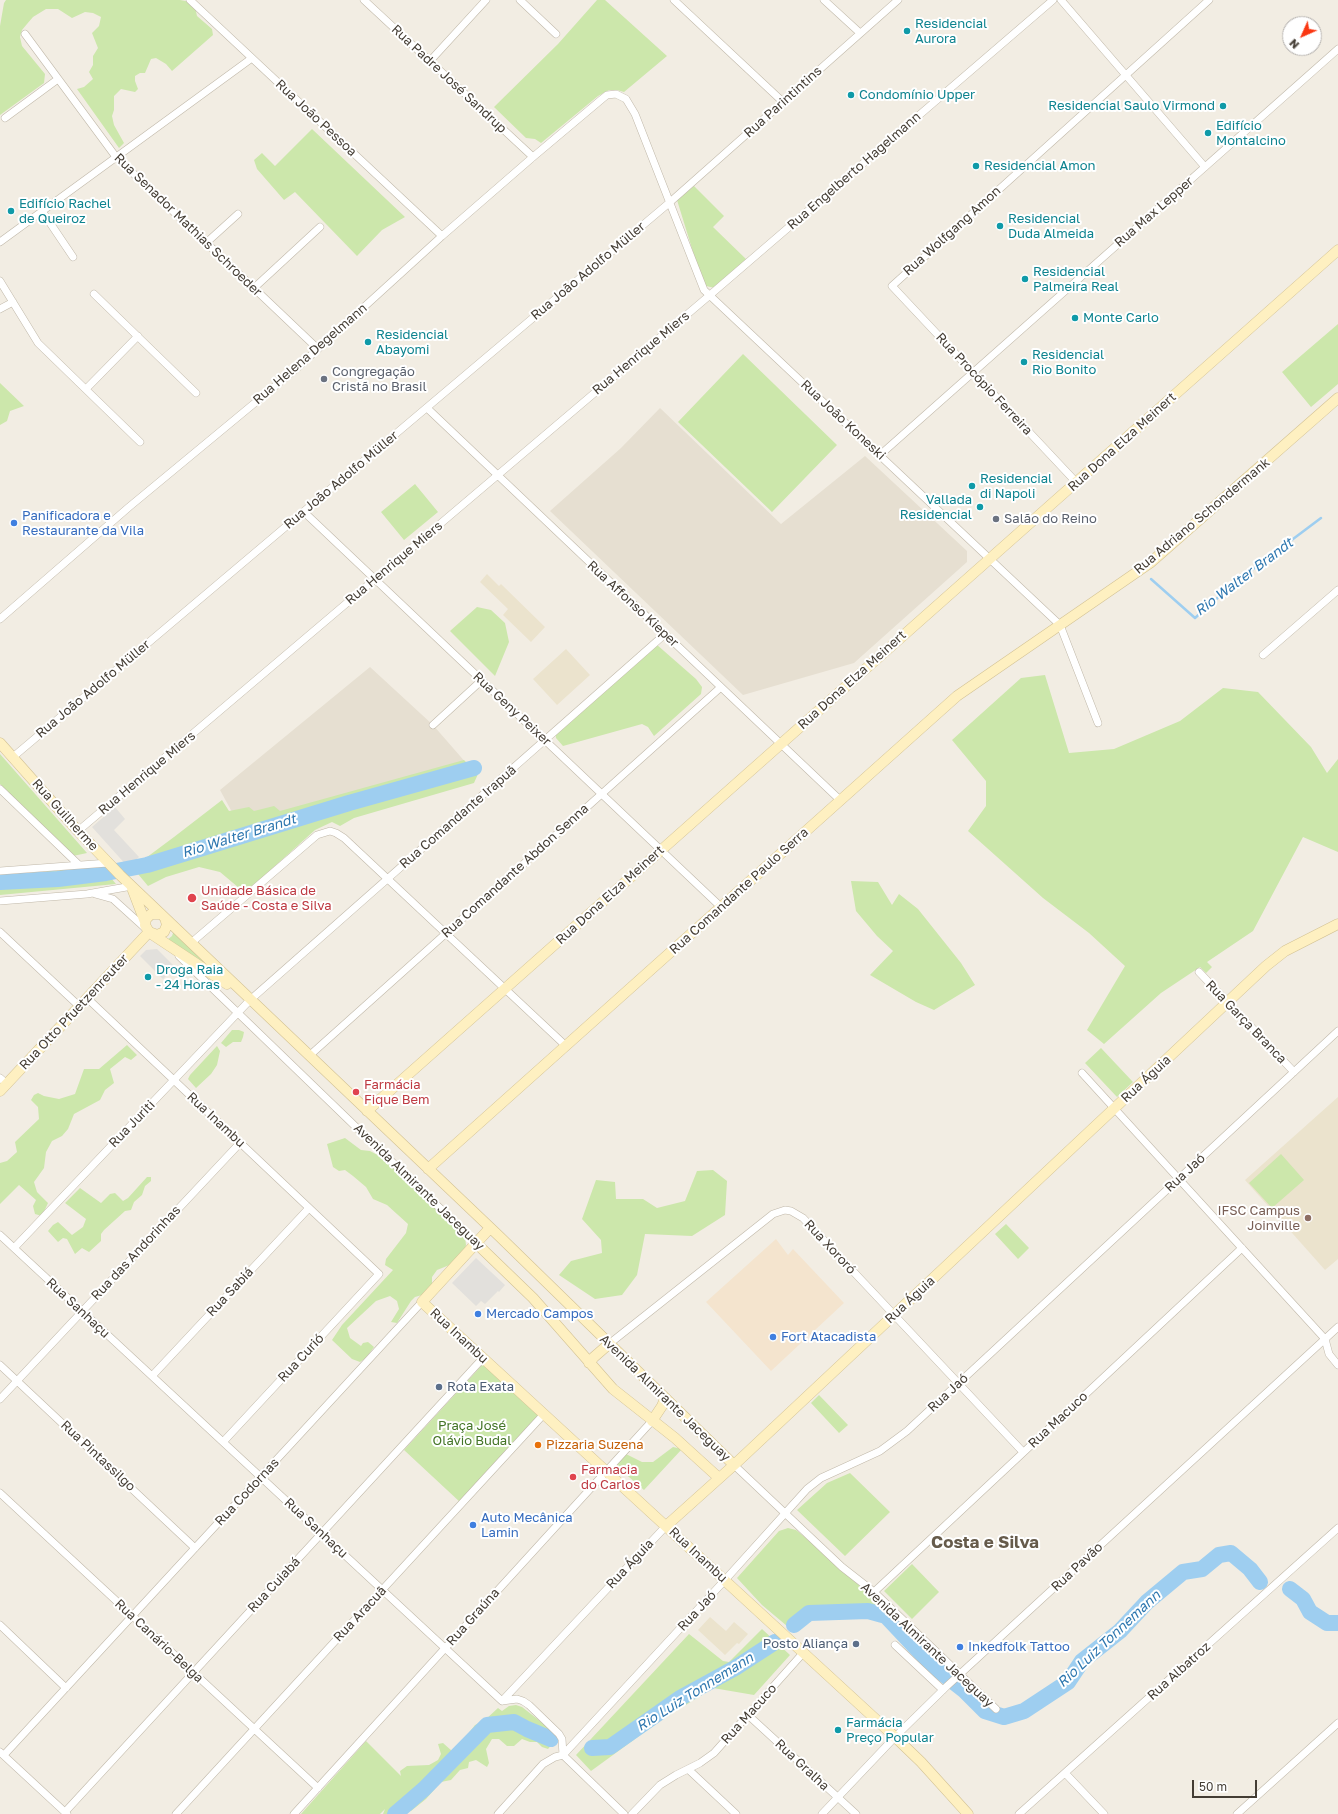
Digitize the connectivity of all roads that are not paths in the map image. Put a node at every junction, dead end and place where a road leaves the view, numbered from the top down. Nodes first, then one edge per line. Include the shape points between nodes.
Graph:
1 (190, 0) edge
2 (364, 0) edge
3 (486, 0) edge
4 (520, 0) edge
5 (674, 0) edge
6 (824, 0) edge
7 (898, 0) edge
8 (1053, 0) edge
9 (1061, 0) edge
10 (1209, 0) edge
11 (860, 33) junction
12 (25, 34) dead end
13 (556, 34) dead end
14 (1338, 49) edge
15 (252, 58) junction
16 (430, 62) junction
17 (1125, 74) junction
18 (58, 78) junction
19 (620, 95) joint
20 (783, 102) junction
21 (5, 118) dead end
22 (116, 157) junction
23 (533, 157) junction
24 (1205, 167) junction
25 (669, 203) junction
26 (42, 211) junction
27 (238, 214) dead end
28 (320, 227) dead end
29 (442, 236) junction
30 (0, 242) edge
31 (206, 243) junction
32 (1338, 250) edge
33 (73, 257) dead end
34 (0, 281) edge
35 (892, 286) joint
36 (254, 288) junction
37 (94, 294) dead end
38 (710, 295) junction
39 (13, 302) junction
40 (0, 309) edge
41 (138, 336) junction
42 (318, 349) junction
43 (973, 372) junction
44 (86, 389) junction
45 (196, 393) dead end
46 (1338, 398) edge
47 (426, 408) junction
48 (140, 442) dead end
49 (880, 455) junction
50 (497, 476) junction
51 (1076, 482) junction
52 (304, 512) junction
53 (990, 559) junction
54 (375, 579) junction
55 (1338, 590) edge
56 (0, 619) edge
57 (1060, 625) junction
58 (665, 634) junction
59 (1262, 655) dead end
60 (482, 680) junction
61 (721, 687) junction
62 (1098, 723) dead end
63 (433, 725) dead end
64 (545, 740) junction
65 (0, 743) edge
66 (781, 744) junction
67 (13, 757) junction
68 (0, 789) edge
69 (602, 794) junction
70 (840, 800) junction
71 (78, 831) junction
72 (661, 850) junction
73 (110, 864) junction
74 (79, 865) junction
75 (0, 871) edge
76 (388, 879) junction
77 (132, 886) junction
78 (87, 894) junction
79 (0, 901) edge
80 (721, 907) junction
81 (163, 916) junction
82 (1338, 924) edge
83 (148, 929) junction
84 (0, 932) edge
85 (446, 933) junction
86 (191, 943) junction
87 (168, 946) junction
88 (1199, 972) dead end
89 (505, 989) junction
90 (87, 998) junction
91 (250, 1000) junction
92 (1228, 1002) junction
93 (79, 1006) junction
94 (238, 1013) junction
95 (1338, 1031) edge
96 (566, 1046) junction
97 (309, 1056) junction
98 (1294, 1072) junction
99 (1082, 1073) dead end
100 (174, 1080) junction
101 (2, 1084) edge
102 (1114, 1108) junction
103 (367, 1111) junction
104 (240, 1143) junction
105 (428, 1169) junction
106 (1179, 1179) junction
107 (309, 1208) junction
108 (490, 1228) junction
109 (0, 1235) edge
110 (476, 1243) junction
111 (14, 1248) junction
112 (1242, 1248) junction
113 (379, 1274) joint
114 (422, 1302) junction
115 (82, 1311) junction
116 (894, 1315) junction
117 (1338, 1327) edge
118 (1325, 1339) junction
119 (609, 1344) junction
120 (483, 1358) junction
121 (589, 1363) junction
122 (0, 1365) edge
123 (1338, 1365) edge
124 (152, 1376) junction
125 (17, 1381) junction
126 (958, 1383) junction
127 (0, 1399) edge
128 (665, 1399) junction
129 (544, 1414) junction
130 (652, 1421) junction
131 (223, 1442) junction
132 (1023, 1452) junction
133 (734, 1465) junction
134 (606, 1471) junction
135 (261, 1477) junction
136 (719, 1478) junction
137 (0, 1493) edge
138 (785, 1514) junction
139 (666, 1526) junction
140 (1338, 1528) edge
141 (321, 1534) junction
142 (195, 1548) junction
143 (725, 1580) junction
144 (382, 1590) junction
145 (874, 1592) junction
146 (132, 1616) junction
147 (0, 1625) edge
148 (895, 1645) dead end
149 (445, 1648) junction
150 (804, 1652) junction
151 (193, 1673) junction
152 (958, 1676) junction
153 (66, 1688) junction
154 (945, 1688) junction
155 (502, 1701) junction
156 (996, 1709) dead end
157 (748, 1715) junction
158 (1338, 1724) edge
159 (254, 1729) junction
160 (895, 1736) junction
161 (2, 1753) edge
162 (564, 1755) junction
163 (689, 1770) junction
164 (1065, 1773) junction
165 (318, 1788) junction
166 (838, 1798) junction
167 (66, 1813) edge
168 (176, 1814) edge
169 (294, 1814) edge
170 (498, 1814) edge
171 (624, 1814) edge
172 (632, 1814) edge
173 (736, 1814) edge
174 (822, 1814) edge
175 (856, 1814) edge
176 (968, 1814) edge
177 (1019, 1814) edge
178 (1104, 1814) edge
179 (1237, 1814) edge

1 - 15 street, Rua João Pessoa
2 - 16 street, Rua Padre José Sandrup
3 - 16 street
4 - 13 street
5 - 20 street
6 - 11 street
7 - 11 street, Rua Parintintins
8 - 38 street, Rua Engelberto Hagelmann
9 - 17 street
10 - 17 street, Rua Wolfgang Amon
11 - 20 street, Rua Parintintins
12 - 18 street, Rua Senador Mathias Schroeder
14 - 24 street, Rua Max Lepper
15 - 22 street
15 - 29 street, Rua João Pessoa
16 - 23 street, Rua Padre José Sandrup
17 - 24 street
17 - 35 street, Rua Wolfgang Amon
18 - 21 street
18 - 22 street, Rua Senador Mathias Schroeder
19 - 23 street, Rua Helena Degelmann via 611,94 602,99
19 - 25 street, Rua João Koneski via 635,114
20 - 25 street, Rua Parintintins
22 - 26 street
22 - 31 street, Rua Senador Mathias Schroeder
23 - 29 street, Rua Helena Degelmann
24 - 43 street, Rua Max Lepper
25 - 38 street, Rua João Koneski via 701,286
25 - 47 street, Rua João Adolfo Müller
26 - 30 street
26 - 33 street
27 - 31 street
28 - 36 street
29 - 42 street, Rua Helena Degelmann
31 - 36 street, Rua Senador Mathias Schroeder
32 - 51 street, Rua Dona Elza Meinert
34 - 39 street
35 - 43 street, Rua Procópio Ferreira
36 - 42 street, Rua Senador Mathias Schroeder
37 - 41 street
38 - 49 street, Rua João Koneski
38 - 50 street, Rua Henrique Miers
39 - 40 street
39 - 44 street via 38,342
41 - 44 street
41 - 45 street
42 - 56 street, Rua Helena Degelmann
43 - 49 street, Rua Max Lepper
43 - 51 street, Rua Procópio Ferreira
44 - 48 street
46 - 57 street, Rua Adriano Schondermank via 1154,559
47 - 50 street, Rua Affonso Kieper
47 - 52 street, Rua João Adolfo Müller
49 - 53 street, Rua João Koneski
50 - 54 street, Rua Henrique Miers
50 - 58 street, Rua Affonso Kieper
51 - 53 street, Rua Dona Elza Meinert
52 - 54 street, Rua Geny Peixer
52 - 67 street, Rua João Adolfo Müller
53 - 57 street, Rua João Koneski
53 - 66 street, Rua Dona Elza Meinert
54 - 60 street, Rua Geny Peixer
54 - 71 street, Rua Henrique Miers
55 - 59 street
57 - 62 street, Rua João Koneski
57 - 70 street, Rua Comandante Paulo Serra via 957,696
58 - 61 street, Rua Affonso Kieper
58 - 64 street, Rua Comandante Irapuã
60 - 63 street
60 - 64 street, Rua Geny Peixer
61 - 66 street, Rua Affonso Kieper
61 - 69 street, Rua Comandante Abdon Senna
64 - 69 street, Rua Geny Peixer
64 - 76 street, Rua Comandante Irapuã
65 - 67 street, Rua Guilherme
66 - 70 street, Rua Affonso Kieper
66 - 72 street, Rua Dona Elza Meinert
67 - 71 street, Rua Guilherme
68 - 74 street
69 - 72 street, Rua Geny Peixer
69 - 85 street, Rua Comandante Abdon Senna
70 - 80 street, Rua Comandante Paulo Serra
71 - 73 street, Rua Guilherme
72 - 80 street, Rua Geny Peixer
72 - 89 street, Rua Dona Elza Meinert
73 - 74 street
73 - 77 street, Rua Guilherme
74 - 75 street
76 - 85 street
76 - 86 street via 344,838 330,831 317,835
76 - 91 street, Rua Comandante Irapuã
77 - 78 street
77 - 81 street, Rua Guilherme
77 - 83 street, Rua Guilherme
78 - 79 street
78 - 83 street, Avenida Almirante Jaceguay via 103,895 113,899
80 - 96 street, Rua Comandante Paulo Serra
81 - 83 street via 151,914
81 - 83 street via 166,929 161,934
81 - 86 street, Avenida Almirante Jaceguay
82 - 92 street, Rua Águia via 1276,958
83 - 87 street, Avenida Almirante Jaceguay
83 - 90 street, Rua Otto Pfuetzenreuter
84 - 93 street
85 - 89 street
85 - 97 street, Rua Comandante Abdon Senna
86 - 91 street, Avenida Almirante Jaceguay
87 - 91 street, Avenida Almirante Jaceguay
87 - 94 street, Avenida Almirante Jaceguay
88 - 92 street, Rua Garça Branca
89 - 96 street
89 - 103 street, Rua Dona Elza Meinert
90 - 93 street, Rua Otto Pfuetzenreuter
90 - 100 street, Rua Inambu
91 - 94 street, Rua Juriti
91 - 97 street, Avenida Almirante Jaceguay
92 - 98 street, Rua Garça Branca
92 - 102 street, Rua Águia
93 - 101 street, Rua Otto Pfuetzenreuter
94 - 100 street, Rua Juriti
94 - 110 street, Avenida Almirante Jaceguay
95 - 98 street, Rua Jaó
96 - 105 street, Rua Comandante Paulo Serra
97 - 103 street, Avenida Almirante Jaceguay
98 - 106 street, Rua Jaó
99 - 102 street
100 - 104 street, Rua Inambu
100 - 111 street, Rua Juriti
102 - 106 street
102 - 116 street, Rua Águia
103 - 105 street, Avenida Almirante Jaceguay
104 - 107 street, Rua Inambu
104 - 115 street, Rua das Andorinhas
105 - 108 street, Avenida Almirante Jaceguay
106 - 112 street
106 - 126 street, Rua Jaó
107 - 113 street, Rua Inambu
107 - 124 street, Rua Sabiá
108 - 110 street, Rua Codornas
108 - 119 street, Avenida Almirante Jaceguay
109 - 111 street, Rua Sanhaçu
110 - 114 street, Rua Codornas
110 - 121 street, Avenida Almirante Jaceguay via 533,1298
111 - 115 street, Rua Sanhaçu
112 - 118 street
112 - 132 street, Rua Macuco
113 - 131 street, Rua Curió
114 - 120 street, Rua Inambu
114 - 135 street, Rua Codornas
115 - 124 street, Rua Sanhaçu
115 - 125 street, Rua das Andorinhas
116 - 119 street, Rua Xororó via 803,1218 785,1210 773,1214
116 - 126 street, Rua Xororó
116 - 133 street, Rua Águia
117 - 118 street, Rua Pavão
118 - 123 street via 1329,1354
118 - 152 street, Rua Pavão
119 - 121 street
119 - 128 street, Avenida Almirante Jaceguay
120 - 129 street, Rua Inambu
120 - 141 street, Rua Cuiabá
121 - 130 street, Avenida Almirante Jaceguay via 613,1389
122 - 125 street, Rua Pintassilgo
124 - 131 street, Rua Sanhaçu
125 - 127 street, Rua das Andorinhas
125 - 142 street, Rua Pintassilgo
126 - 132 street, Rua Xororó
126 - 138 street, Rua Jaó via 894,1442 818,1481 807,1489
128 - 130 street
128 - 133 street, Avenida Almirante Jaceguay
129 - 134 street, Rua Inambu
129 - 144 street, Rua Aracuã
130 - 134 street, Rua Graúna
130 - 136 street, Avenida Almirante Jaceguay
131 - 135 street, Rua Sanhaçu
132 - 145 street, Rua Macuco
133 - 136 street, Rua Águia
133 - 138 street, Avenida Almirante Jaceguay
134 - 139 street, Rua Inambu
134 - 149 street, Rua Graúna
135 - 141 street, Rua Sanhaçu
135 - 142 street, Rua Codornas
136 - 139 street, Rua Águia
137 - 146 street, Rua Canário-Belga
138 - 143 street, Rua Jaó
138 - 145 street, Avenida Almirante Jaceguay via 842,1567
139 - 143 street, Rua Inambu
139 - 155 street, Rua Águia
140 - 164 street, Rua Albatroz
141 - 144 street, Rua Sanhaçu
141 - 151 street, Rua Cuiabá
142 - 146 street, Rua Codornas
143 - 150 street, Rua Inambu
143 - 162 street, Rua Jaó
144 - 149 street, Rua Sanhaçu
144 - 159 street, Rua Aracuã
145 - 152 street, Avenida Almirante Jaceguay
146 - 151 street, Rua Canário-Belga
146 - 153 street, Rua Codornas
147 - 153 street
148 - 154 street, Avenida Almirante Jaceguay
149 - 155 street, Rua Sanhaçu
149 - 165 street, Rua Graúna
150 - 157 street, Rua Macuco
150 - 160 street, Rua Inambu
151 - 159 street, Rua Canário-Belga
151 - 167 street, Rua Cuiabá
152 - 154 street, Rua Pavão
152 - 156 street, Avenida Almirante Jaceguay
153 - 161 street, Rua Codornas
154 - 160 street, Rua Pavão
155 - 162 street via 523,1700 529,1705 559,1734 564,1745
157 - 163 street, Rua Macuco via 714,1753
157 - 166 street, Rua Gralha
158 - 179 street
159 - 165 street, Rua Canário-Belga
159 - 168 street, Rua Aracuã
160 - 166 street, Rua Pavão
160 - 176 street, Rua Inambu
161 - 167 street
162 - 170 street via 543,1764
162 - 171 street
163 - 172 street, Rua Macuco via 660,1785
163 - 173 street
164 - 177 street, Rua Albatroz
164 - 178 street
165 - 169 street, Rua Graúna
166 - 174 street, Rua Pavão
166 - 175 street, Rua Gralha

